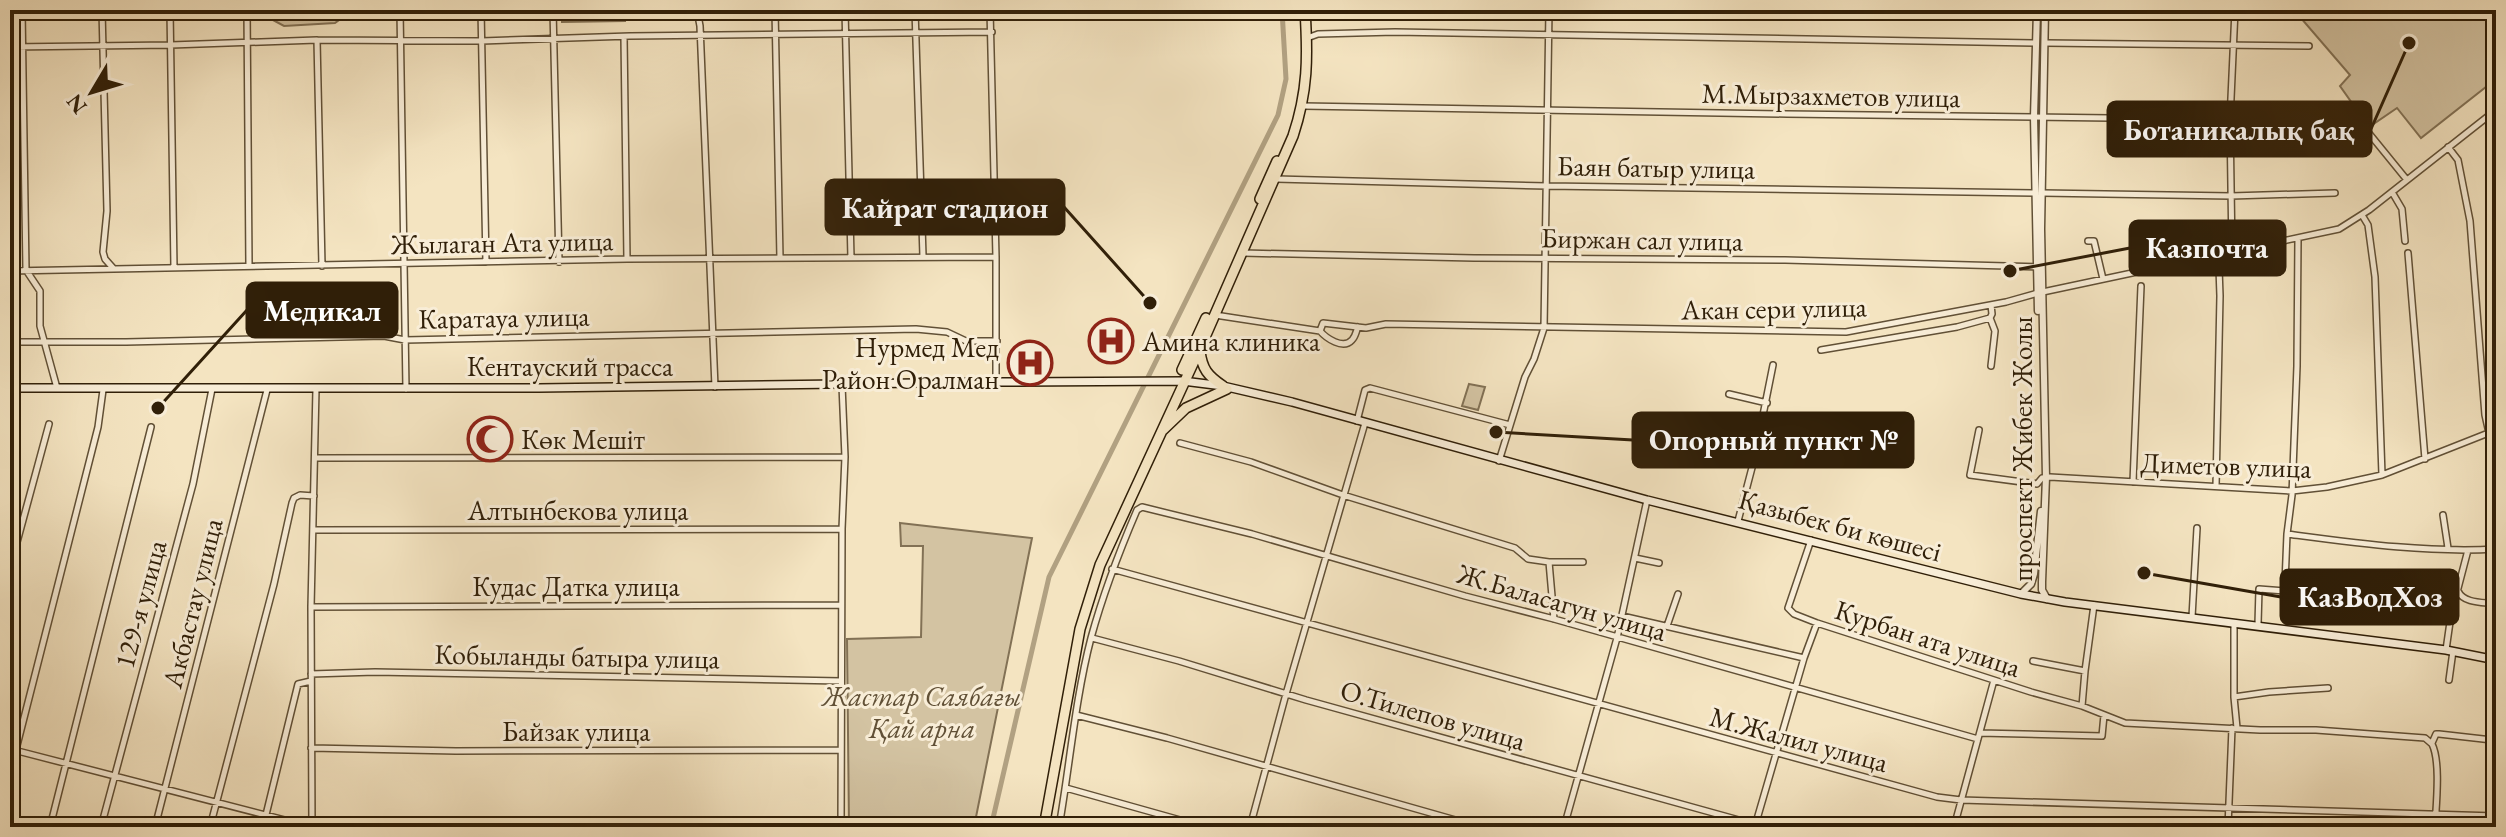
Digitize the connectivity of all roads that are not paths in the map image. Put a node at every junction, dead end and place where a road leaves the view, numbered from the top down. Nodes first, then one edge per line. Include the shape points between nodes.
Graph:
1 (22, 10) edge
2 (102, 10) edge
3 (170, 10) edge
4 (247, 10) edge
5 (400, 10) edge
6 (481, 10) edge
7 (553, 10) edge
8 (697, 10) edge
9 (775, 10) edge
10 (845, 10) edge
11 (915, 10) edge
12 (990, 10) edge
13 (1302, 10) edge
14 (1549, 10) edge
15 (2037, 10) edge
16 (2045, 10) edge
17 (2235, 10) edge
18 (846, 32) junction
19 (917, 32) junction
20 (992, 32) junction
21 (699, 36) junction
22 (777, 36) junction
23 (1549, 36) junction
24 (624, 37) junction
25 (1307, 38) junction
26 (554, 39) junction
27 (317, 40) junction
28 (401, 41) junction
29 (482, 41) junction
30 (248, 43) junction
31 (2036, 43) junction
32 (2045, 43) junction
33 (171, 45) junction
34 (104, 46) junction
35 (2234, 46) junction
36 (2309, 46) dead end
37 (10, 47) edge
38 (22, 47) junction
39 (1303, 106) junction
40 (2496, 110) edge
41 (1547, 111) junction
42 (2034, 117) junction
43 (2043, 117) junction
44 (2230, 120) junction
45 (2448, 147) junction
46 (1276, 179) junction
47 (2407, 180) junction
48 (1547, 186) junction
49 (2392, 192) junction
50 (2039, 193) junction
51 (2335, 193) dead end
52 (2231, 196) junction
53 (2362, 215) junction
54 (2298, 239) junction
55 (2088, 241) dead end
56 (2405, 241) dead end
57 (2232, 252) junction
58 (1242, 253) junction
59 (2408, 253) dead end
60 (923, 256) junction
61 (2217, 256) junction
62 (996, 257) junction
63 (780, 258) junction
64 (851, 258) junction
65 (1546, 258) junction
66 (627, 259) junction
67 (709, 260) junction
68 (486, 262) junction
69 (559, 262) junction
70 (404, 265) junction
71 (249, 266) junction
72 (322, 266) junction
73 (2039, 267) junction
74 (174, 268) junction
75 (113, 269) junction
76 (26, 270) junction
77 (10, 271) edge
78 (2103, 279) junction
79 (2141, 286) dead end
80 (2040, 292) junction
81 (1991, 305) junction
82 (1214, 315) junction
83 (1990, 318) junction
84 (1358, 327) junction
85 (1544, 328) junction
86 (1320, 331) junction
87 (713, 333) junction
88 (405, 340) junction
89 (44, 341) junction
90 (997, 341) junction
91 (10, 342) edge
92 (1200, 348) junction
93 (1821, 350) dead end
94 (1773, 365) dead end
95 (1991, 366) dead end
96 (1157, 381) joint
97 (1180, 381) junction
98 (996, 382) junction
99 (842, 385) junction
100 (715, 387) junction
101 (10, 388) edge
102 (1225, 388) junction
103 (57, 389) junction
104 (212, 389) junction
105 (316, 389) junction
106 (406, 389) junction
107 (103, 390) junction
108 (267, 390) junction
109 (1729, 394) dead end
110 (1767, 403) junction
111 (1361, 422) junction
112 (49, 424) dead end
113 (1510, 425) junction
114 (151, 427) dead end
115 (1979, 430) dead end
116 (2496, 430) edge
117 (1160, 432) junction
118 (2489, 433) junction
119 (1180, 443) dead end
120 (845, 457) junction
121 (316, 458) junction
122 (2425, 459) junction
123 (1499, 461) junction
124 (2382, 475) junction
125 (2044, 478) junction
126 (2133, 482) junction
127 (2216, 486) junction
128 (2292, 491) junction
129 (1343, 495) junction
130 (314, 496) junction
131 (1647, 500) junction
132 (2443, 515) dead end
133 (1738, 521) junction
134 (2197, 528) dead end
135 (842, 529) junction
136 (314, 530) junction
137 (2287, 534) junction
138 (1811, 540) junction
139 (2448, 548) junction
140 (2496, 549) edge
141 (2468, 550) junction
142 (1326, 556) junction
143 (1635, 558) junction
144 (1549, 562) junction
145 (1583, 562) dead end
146 (1659, 563) dead end
147 (10, 568) edge
148 (1112, 569) junction
149 (2285, 583) junction
150 (2458, 591) junction
151 (1678, 594) dead end
152 (2021, 594) junction
153 (2047, 599) junction
154 (2496, 604) edge
155 (841, 605) junction
156 (2094, 605) junction
157 (311, 607) junction
158 (1622, 616) junction
159 (2192, 617) junction
160 (1554, 619) junction
161 (1307, 623) junction
162 (1817, 623) junction
163 (2234, 623) junction
164 (2258, 624) junction
165 (1667, 626) junction
166 (1092, 638) junction
167 (1617, 638) junction
168 (2449, 650) junction
169 (1804, 658) junction
170 (2496, 660) edge
171 (2033, 661) dead end
172 (2085, 671) junction
173 (311, 677) junction
174 (2496, 677) edge
175 (1994, 680) junction
176 (2449, 680) dead end
177 (841, 681) junction
178 (1794, 688) junction
179 (2328, 688) dead end
180 (1286, 694) junction
181 (2491, 695) dead end
182 (2234, 697) junction
183 (1599, 704) junction
184 (2082, 706) junction
185 (1076, 715) junction
186 (2104, 715) junction
187 (2234, 728) junction
188 (1979, 736) junction
189 (2492, 740) dead end
190 (2432, 744) junction
191 (311, 748) junction
192 (13, 750) edge
193 (841, 750) junction
194 (1777, 754) junction
195 (66, 765) junction
196 (1265, 767) junction
197 (10, 773) edge
198 (1579, 776) junction
199 (114, 777) junction
200 (1066, 788) junction
201 (165, 790) junction
202 (1961, 800) junction
203 (217, 802) junction
204 (2228, 809) junction
205 (267, 814) junction
206 (2435, 814) junction
207 (2496, 816) edge
208 (841, 826) edge
209 (1755, 826) edge
210 (50, 827) edge
211 (101, 827) edge
212 (155, 827) edge
213 (210, 827) edge
214 (263, 827) edge
215 (312, 827) edge
216 (420, 827) edge
217 (1041, 827) edge
218 (1059, 827) edge
219 (1205, 827) edge
220 (1250, 827) edge
221 (1480, 827) edge
222 (1564, 827) edge
223 (1764, 827) edge
224 (1954, 827) edge
225 (2228, 827) edge
226 (2435, 827) edge

1 - 38 street
2 - 34 street
3 - 33 street
4 - 30 street
5 - 28 street
6 - 29 street
7 - 26 street
8 - 21 street
9 - 22 street
10 - 18 street
11 - 19 street
12 - 20 street
13 - 25 highway
13 - 97 highway via 1301,77 1293,119
14 - 23 street
15 - 31 street, проспект Жибек Жолы
16 - 32 street, проспект Жибек Жолы
17 - 35 street
18 - 19 street
18 - 22 street
18 - 64 street
19 - 20 street
19 - 60 street
20 - 62 street
21 - 22 street
21 - 24 street
21 - 67 street
22 - 63 street
23 - 25 street via 1395,32
23 - 31 street
23 - 41 street
24 - 26 street
24 - 66 street
25 - 39 highway
26 - 29 street
26 - 69 street
27 - 28 street
27 - 30 street
27 - 72 street
28 - 29 street
28 - 70 street
29 - 68 street
30 - 33 street
30 - 71 street
31 - 42 street, проспект Жибек Жолы
32 - 35 street
32 - 43 street, проспект Жибек Жолы
33 - 34 street
33 - 74 street
34 - 38 street
34 - 75 street via 103,252
35 - 36 street
35 - 44 street
37 - 38 street
38 - 76 street
39 - 41 street, М.Мырзахметов улица
39 - 46 highway
40 - 45 street, Акан сери улица
41 - 42 street, М.Мырзахметов улица
41 - 48 street
42 - 43 street, М.Мырзахметов улица
42 - 50 street, проспект Жибек Жолы
43 - 44 street, М.Мырзахметов улица
43 - 50 street, проспект Жибек Жолы
44 - 47 street, М.Мырзахметов улица via 2359,121
44 - 52 street
45 - 47 street, Акан сери улица
45 - 118 street via 2458,160 2465,190
46 - 48 street, Баян батыр улица
46 - 58 highway
47 - 49 street, Акан сери улица
48 - 50 street, Баян батыр улица
48 - 65 street
49 - 53 street, Акан сери улица
49 - 56 street via 2402,209
50 - 52 street, Баян батыр улица
50 - 73 street, проспект Жибек Жолы
51 - 52 street, Баян батыр улица
52 - 57 street
53 - 54 street, Акан сери улица via 2339,229
53 - 124 street via 2375,277
54 - 57 street, Акан сери улица
54 - 128 street
55 - 78 street via 2097,248
57 - 61 street, Акан сери улица
58 - 65 street, Биржан сал улица
58 - 82 highway
59 - 122 street
60 - 62 street, Жылаган Ата улица
60 - 64 street, Жылаган Ата улица
61 - 78 street, Акан сери улица
61 - 127 street
62 - 90 street
63 - 64 street, Жылаган Ата улица
63 - 67 street, Жылаган Ата улица
65 - 73 street, Биржан сал улица
65 - 85 street
66 - 67 street, Жылаган Ата улица
66 - 69 street, Жылаган Ата улица
67 - 87 street
68 - 69 street, Жылаган Ата улица
68 - 70 street, Жылаган Ата улица
70 - 72 street, Жылаган Ата улица
70 - 88 street
71 - 72 street, Жылаган Ата улица
71 - 74 street, Жылаган Ата улица
73 - 80 street, проспект Жибек Жолы
74 - 75 street, Жылаган Ата улица
75 - 76 street, Жылаган Ата улица
76 - 77 street, Жылаган Ата улица
76 - 89 street via 40,291
78 - 80 street, Акан сери улица
79 - 126 street
80 - 81 street, Акан сери улица
80 - 125 street, проспект Жибек Жолы
81 - 83 street
81 - 85 street, Акан сери улица via 1846,332
82 - 86 street, Акан сери улица
82 - 92 highway
83 - 93 street
83 - 95 street via 1995,331
84 - 85 street, Акан сери улица
84 - 86 street, Акан сери улица via 1323,323
84 - 86 street, Акан сери улица via 1353,339 1340,343
85 - 113 street
87 - 88 street, Каратауа улица
87 - 90 street, Каратауа улица via 916,329 947,332 966,341
87 - 100 street
88 - 89 street, Каратауа улица via 384,336
88 - 106 street
89 - 91 street, Каратауа улица
89 - 103 street
90 - 98 street
92 - 97 highway
92 - 102 highway via 1203,368
94 - 110 street
96 - 97 main road, Қазыбек би көшесі
96 - 98 main road, Кентауский трасса
97 - 102 main road, Қазыбек би көшесі
97 - 117 highway
97 - 217 highway via 1109,529 1082,599
98 - 99 main road, Кентауский трасса
99 - 100 main road, Кентауский трасса
99 - 120 street
100 - 106 main road, Кентауский трасса
101 - 103 main road, Кентауский трасса
102 - 111 main road, Қазыбек би көшесі
102 - 117 highway via 1194,403
103 - 107 main road, Кентауский трасса
104 - 107 main road, Кентауский трасса
104 - 108 main road, Кентауский трасса
104 - 199 street, 129-я улица via 193,484
105 - 106 main road, Кентауский трасса
105 - 108 main road, Кентауский трасса
105 - 121 street
107 - 192 street via 98,427
108 - 201 street, Акбастау улица
109 - 110 street
110 - 133 street
111 - 113 street via 1365,390 1370,388
111 - 123 main road, Қазыбек би көшесі
111 - 129 street
112 - 147 street
113 - 123 street
114 - 195 street
115 - 125 street, Диметов улица via 1970,475 2037,484
116 - 118 street, Диметов улица
117 - 217 highway via 1088,600
118 - 122 street, Диметов улица
119 - 129 street
120 - 121 street
120 - 135 street
121 - 130 street
122 - 124 street, Диметов улица
123 - 131 main road, Қазыбек би көшесі
124 - 128 street, Диметов улица
125 - 126 street, Диметов улица
125 - 152 street, проспект Жибек Жолы via 2034,574
125 - 153 street, проспект Жибек Жолы via 2042,590
126 - 127 street, Диметов улица
127 - 128 street, Диметов улица
128 - 137 street
129 - 142 street
129 - 144 street
130 - 136 street
130 - 203 street via 300,495 292,503
131 - 133 main road, Қазыбек би көшесі
131 - 143 street
132 - 139 street
133 - 138 main road, Қазыбек би көшесі
134 - 159 street
135 - 136 street, Алтынбекова улица
135 - 155 street
136 - 157 street
137 - 139 street
137 - 149 street
138 - 152 main road, Қазыбек би көшесі
138 - 162 street via 1788,608
139 - 141 street
140 - 141 street
141 - 150 street
142 - 148 street, Ж.Баласагун улица via 1142,507
142 - 160 street, Ж.Баласагун улица
142 - 161 street
143 - 146 street
143 - 158 street
144 - 145 street
144 - 160 street
148 - 161 street, М.Жалил улица
148 - 166 street
149 - 150 street
149 - 164 street via 2285,591 2259,589
150 - 154 street via 2466,600
150 - 168 street
151 - 165 street
152 - 153 main road, Қазыбек би көшесі
153 - 156 main road, Қазыбек би көшесі
155 - 157 street, Кудас Датка улица
155 - 177 street
156 - 159 main road, Қазыбек би көшесі
156 - 172 street
157 - 173 street
158 - 165 street
158 - 167 street
159 - 163 main road, Қазыбек би көшесі
160 - 167 street, Ж.Баласагун улица
161 - 180 street
161 - 183 street, М.Жалил улица
162 - 169 street, Курбан ата улица
162 - 175 street, Курбан ата улица
163 - 164 main road, Қазыбек би көшесі
163 - 182 street
164 - 168 main road, Қазыбек би көшесі
165 - 169 street
166 - 180 street, О.Тилепов улица
166 - 185 street
167 - 178 street, Ж.Баласагун улица
167 - 183 street
168 - 170 main road, Қазыбек би көшесі
168 - 176 street
169 - 178 street, Курбан ата улица
171 - 172 street
172 - 184 street
173 - 177 street, Кобыланды батыра улица via 375,672
173 - 191 street
173 - 205 street via 298,684
174 - 181 street
175 - 184 street, Курбан ата улица
175 - 188 street
177 - 193 street
178 - 188 street, Ж.Баласагун улица
178 - 194 street, Курбан ата улица
179 - 182 street
180 - 196 street
180 - 198 street, О.Тилепов улица
182 - 187 street
183 - 194 street, М.Жалил улица
183 - 198 street
184 - 186 street, Курбан ата улица
185 - 196 street
185 - 200 street
186 - 187 street via 2125,723
186 - 188 street, Ж.Баласагун улица via 2102,736
187 - 190 street via 2382,734 2425,738
187 - 204 street
188 - 202 street
189 - 190 street via 2436,734
190 - 206 street
191 - 193 street, Байзак улица
191 - 215 street
192 - 195 street
192 - 197 street
193 - 208 street
194 - 202 street, М.Жалил улица
194 - 209 street, Курбан ата улица
195 - 199 street
195 - 210 street
196 - 220 street
196 - 221 street
198 - 209 street, О.Тилепов улица
198 - 222 street
199 - 201 street
199 - 211 street, 129-я улица
200 - 218 street
200 - 219 street
201 - 203 street
201 - 212 street, Акбастау улица
202 - 204 street, М.Жалил улица
202 - 224 street
203 - 205 street
203 - 213 street
204 - 206 street, М.Жалил улица
204 - 225 street
205 - 214 street
205 - 215 street
206 - 207 street, М.Жалил улица
206 - 226 street
208 - 216 street
209 - 223 street, О.Тилепов улица

